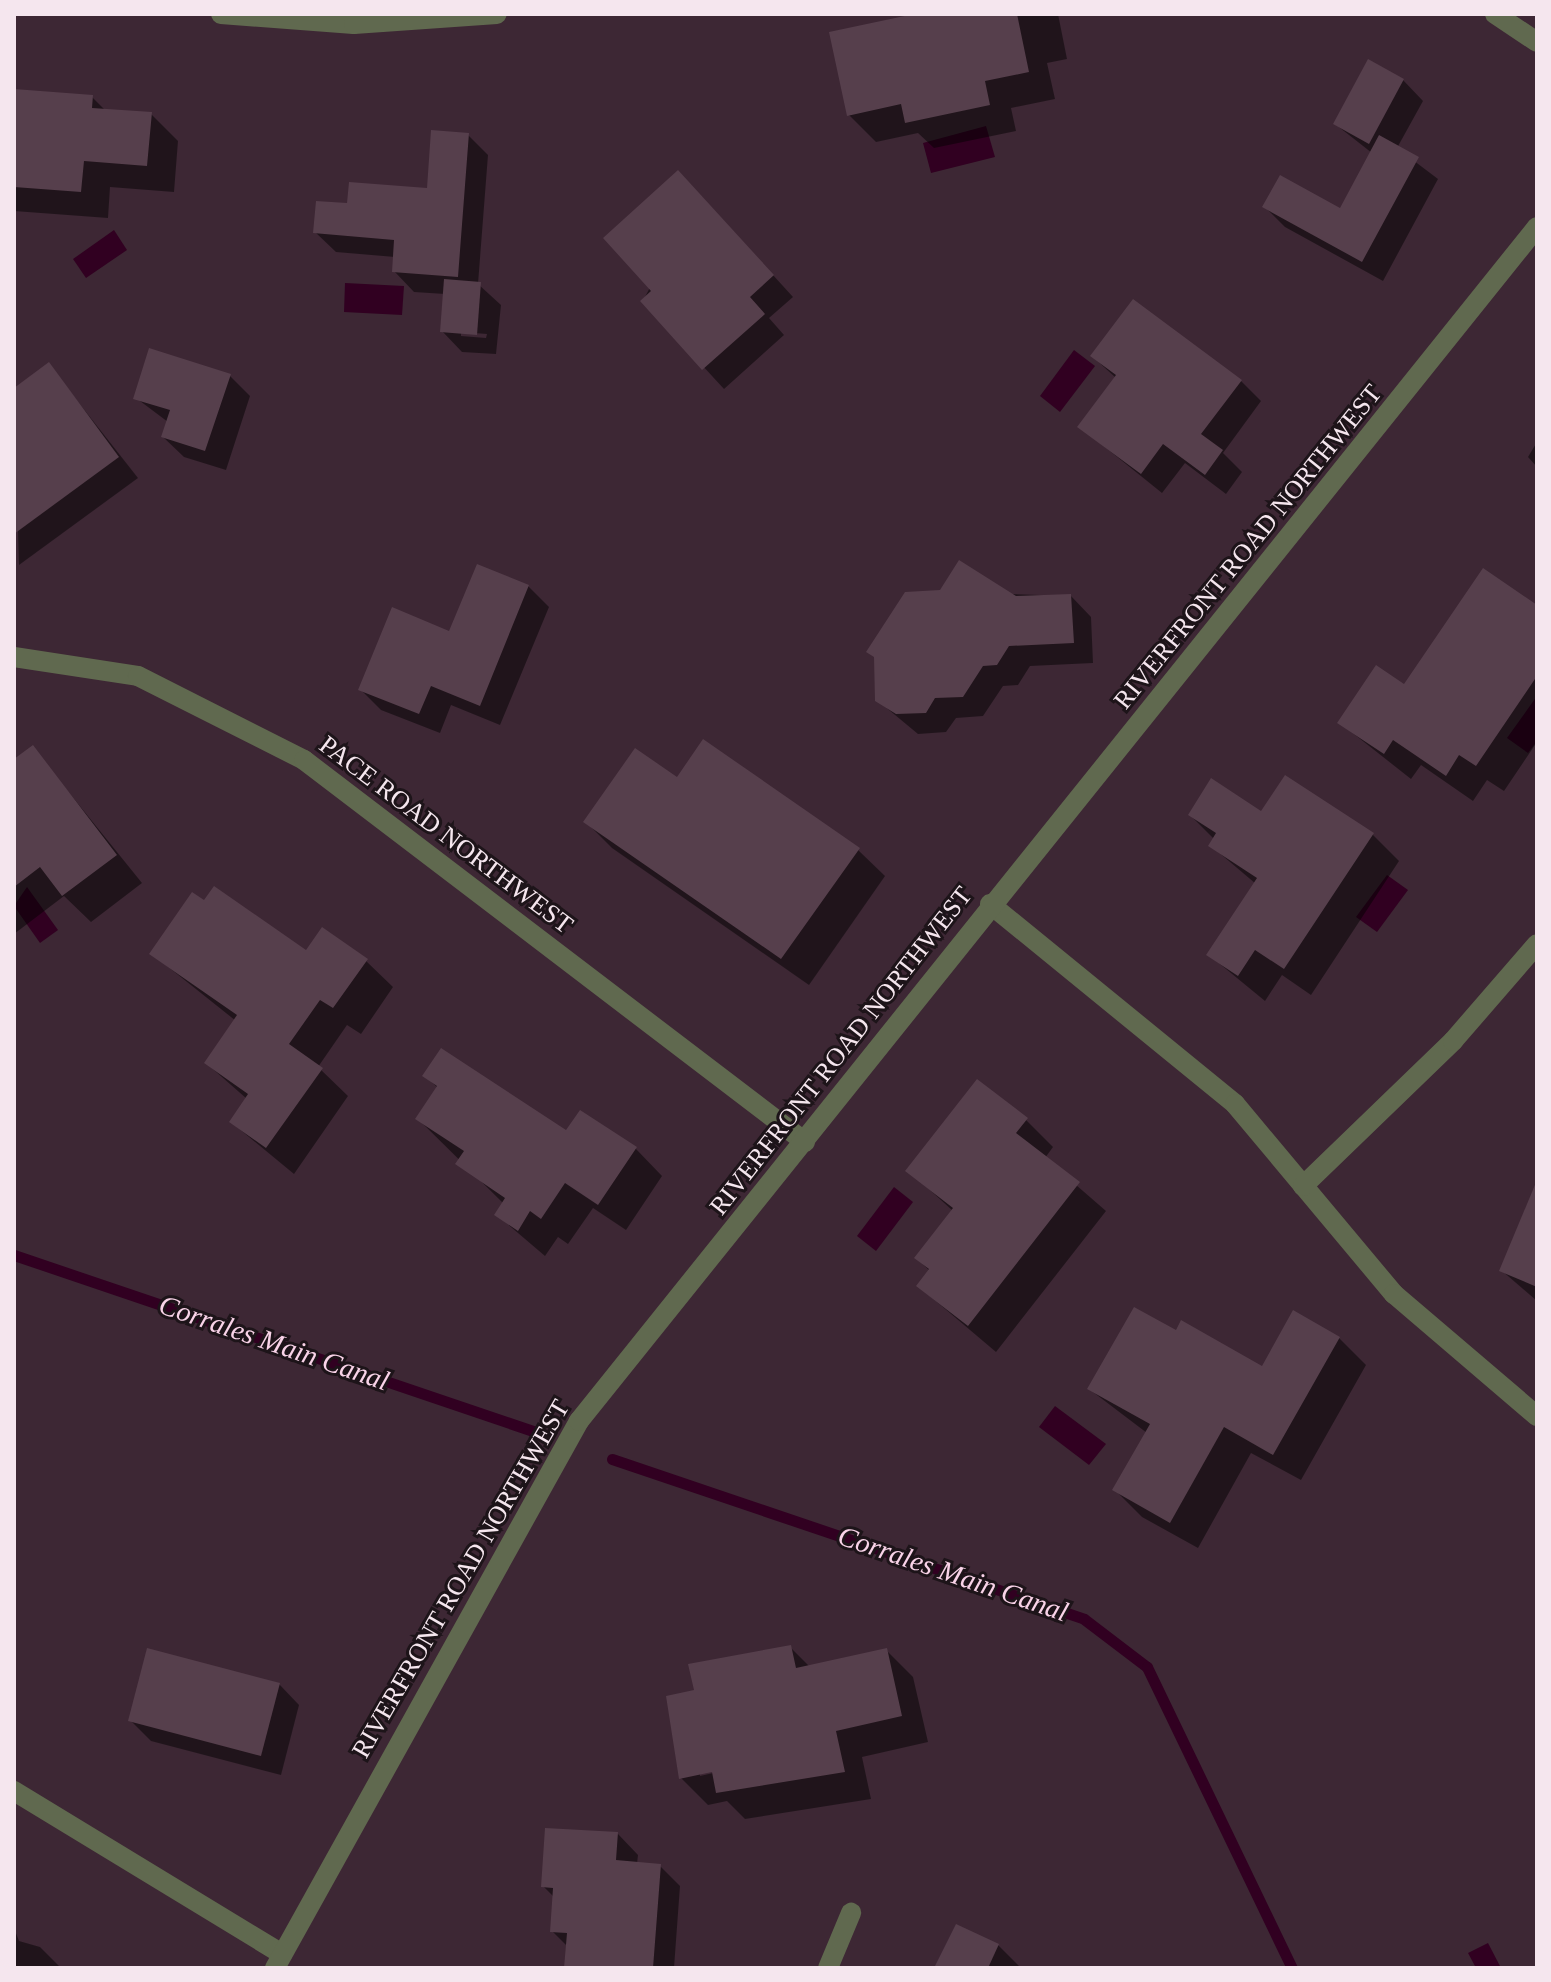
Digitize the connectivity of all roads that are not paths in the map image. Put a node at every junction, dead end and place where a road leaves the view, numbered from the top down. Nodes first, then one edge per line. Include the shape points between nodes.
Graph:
1 (221, 14) edge
2 (497, 14) edge
3 (1495, 14) edge
4 (1537, 42) edge
5 (1537, 227) edge
6 (14, 657) edge
7 (990, 904) junction
8 (1537, 944) edge
9 (805, 1142) junction
10 (1303, 1186) junction
11 (1537, 1416) edge
12 (14, 1791) edge
13 (851, 1913) dead end
14 (278, 1961) edge
15 (828, 1968) edge

1 - 2 street via 354,24
3 - 4 street
5 - 7 street, RIVERFRONT ROAD NORTHWEST
6 - 9 street, PACE ROAD NORTHWEST via 138,676 304,760
7 - 9 street, RIVERFRONT ROAD NORTHWEST
7 - 10 street via 1235,1104
8 - 10 street via 1453,1041
9 - 14 street, RIVERFRONT ROAD NORTHWEST via 579,1421
10 - 11 street via 1434,1335
12 - 14 street
13 - 15 street

